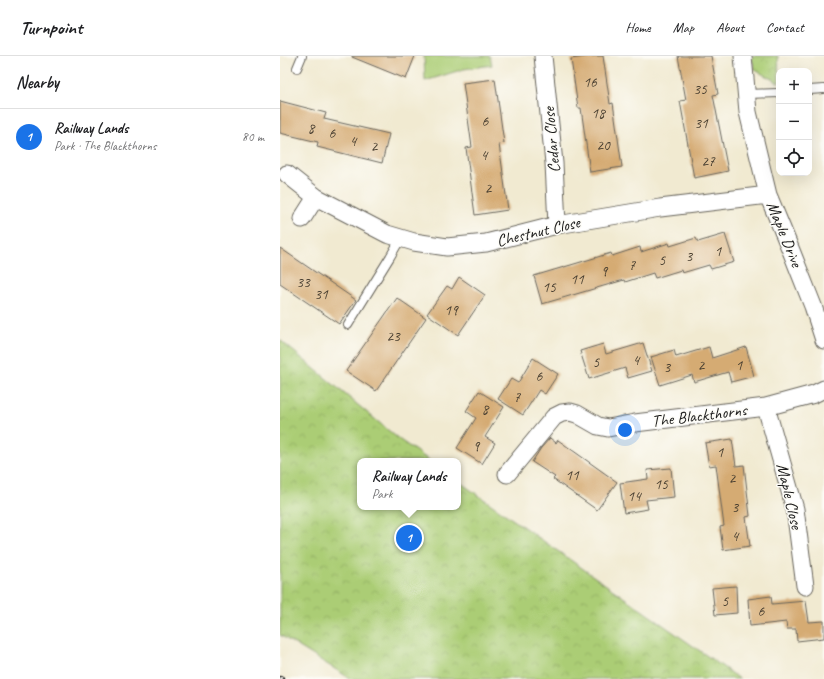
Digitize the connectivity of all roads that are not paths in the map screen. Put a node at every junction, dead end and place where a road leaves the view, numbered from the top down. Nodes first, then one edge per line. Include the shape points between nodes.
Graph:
1 (302, 56) edge
2 (543, 56) edge
3 (743, 56) edge
4 (297, 68) dead end
5 (824, 89) edge
6 (812, 90) edge
7 (776, 93) edge
8 (746, 94) junction
9 (287, 174) dead end
10 (768, 194) junction
11 (316, 197) junction
12 (302, 220) dead end
13 (557, 225) junction
14 (401, 238) junction
15 (348, 325) dead end
16 (824, 340) edge
17 (824, 390) edge
18 (766, 407) junction
19 (507, 474) dead end
20 (805, 586) dead end

1 - 4 lane
2 - 13 street, Cedar Close via 554,163
3 - 8 street, Maple Drive
5 - 6 lane
7 - 8 lane
8 - 10 street, Maple Drive
9 - 11 street, Chestnut Close
10 - 13 street, Chestnut Close
10 - 16 street, Maple Drive via 798,266
11 - 12 street
11 - 14 street, Chestnut Close via 387,234
13 - 14 street, Chestnut Close via 486,243 447,247
14 - 15 lane
17 - 18 street, The Blackthorns
18 - 19 street, The Blackthorns via 608,428 598,426 577,414 562,413 554,417
18 - 20 street, Maple Close via 795,509

